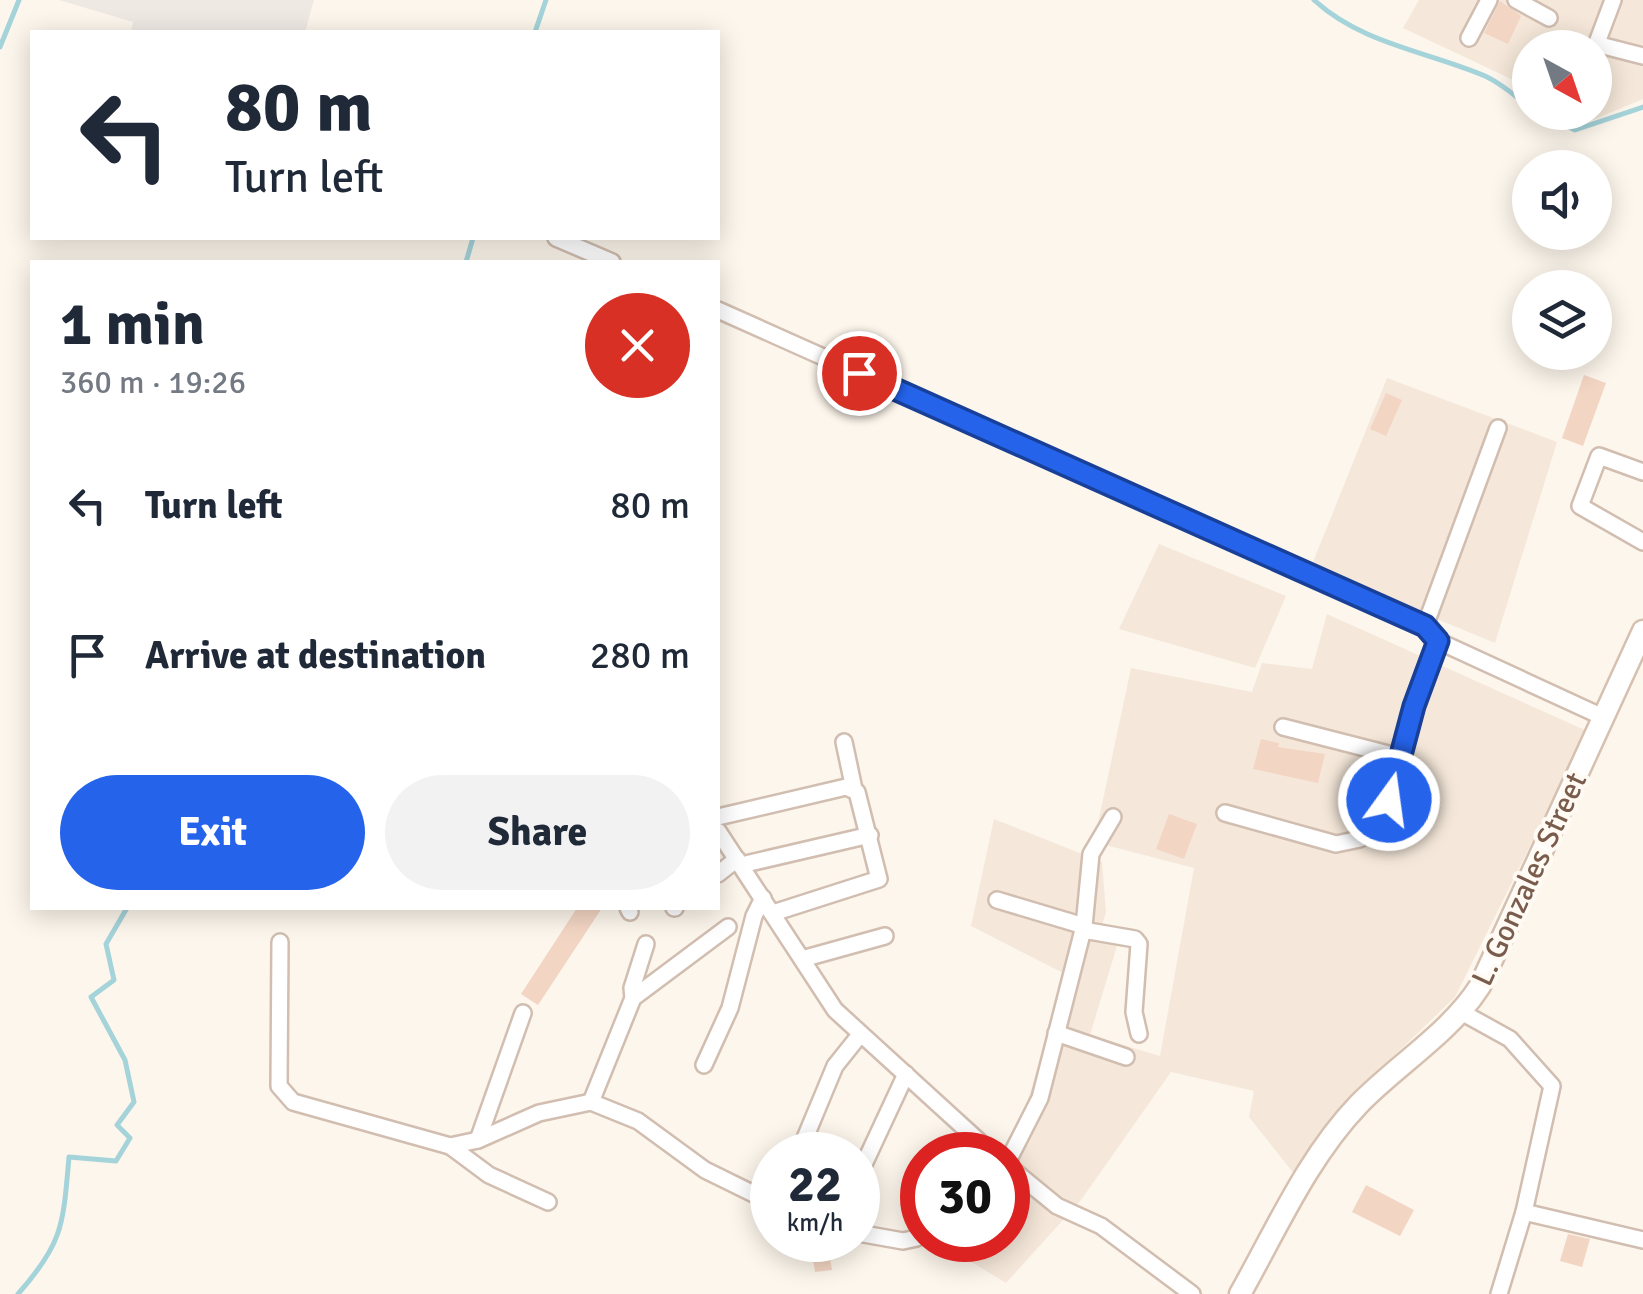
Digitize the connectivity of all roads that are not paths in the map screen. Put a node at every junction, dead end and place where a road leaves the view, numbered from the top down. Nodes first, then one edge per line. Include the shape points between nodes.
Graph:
1 (1489, 0) edge
2 (1516, 0) edge
3 (1613, 0) edge
4 (1549, 18) dead end
5 (1602, 30) edge
6 (1469, 38) dead end
7 (1612, 49) edge
8 (1643, 56) edge
9 (561, 240) edge
10 (607, 260) edge
11 (720, 311) edge
12 (1498, 428) dead end
13 (1643, 472) edge
14 (1643, 542) edge
15 (1425, 626) junction
16 (1643, 631) edge
17 (1438, 641) junction
18 (1605, 718) junction
19 (1283, 726) dead end
20 (844, 742) dead end
21 (1400, 756) junction
22 (854, 789) junction
23 (1225, 814) dead end
24 (720, 817) edge
25 (1113, 817) dead end
26 (720, 834) edge
27 (870, 835) junction
28 (739, 862) junction
29 (720, 873) edge
30 (763, 898) junction
31 (996, 900) dead end
32 (772, 913) junction
33 (728, 928) dead end
34 (1084, 928) junction
35 (885, 936) dead end
36 (280, 942) dead end
37 (646, 944) dead end
38 (802, 959) junction
39 (634, 998) junction
40 (523, 1013) dead end
41 (1463, 1013) junction
42 (1056, 1033) junction
43 (1139, 1034) dead end
44 (860, 1036) junction
45 (1126, 1057) dead end
46 (704, 1065) dead end
47 (906, 1074) junction
48 (591, 1102) junction
49 (808, 1132) edge
50 (879, 1132) edge
51 (966, 1132) edge
52 (1023, 1132) edge
53 (478, 1140) junction
54 (450, 1146) junction
55 (1030, 1182) edge
56 (750, 1192) edge
57 (548, 1202) dead end
58 (1524, 1212) junction
59 (1643, 1240) edge
60 (1192, 1294) edge
61 (1240, 1294) edge
62 (1499, 1294) edge

1 - 6 street
2 - 4 street
3 - 5 street
7 - 8 street
9 - 10 street
11 - 15 street
12 - 15 street
13 - 14 street via 1599,456 1580,506
15 - 17 street
16 - 18 street, L. Gonzales Street
17 - 18 street
17 - 21 street
18 - 41 street, L. Gonzales Street
19 - 21 street
20 - 22 street
21 - 23 street via 1389,800 1353,844
22 - 24 street
22 - 27 street
25 - 34 street via 1091,854
26 - 28 street
27 - 28 street
27 - 32 street via 880,870 876,882
28 - 29 street
28 - 30 street
30 - 32 street
30 - 46 street via 730,1008
31 - 34 street
32 - 38 street
33 - 39 street
34 - 42 street
34 - 43 street via 1140,944 1134,1012
35 - 38 street
36 - 54 street via 280,1086 293,1102
37 - 39 street
38 - 44 street
39 - 48 street
40 - 53 street
41 - 58 street via 1510,1039 1552,1086
41 - 61 street, L. Gonzales Street via 1357,1106 1318,1156
42 - 45 street
42 - 52 street via 1040,1098
44 - 47 street
44 - 49 street via 835,1066
47 - 50 street
47 - 51 street
48 - 53 street via 539,1113
48 - 56 street via 638,1121 705,1170
53 - 54 street
54 - 57 street
55 - 60 street
58 - 59 street
58 - 62 street

